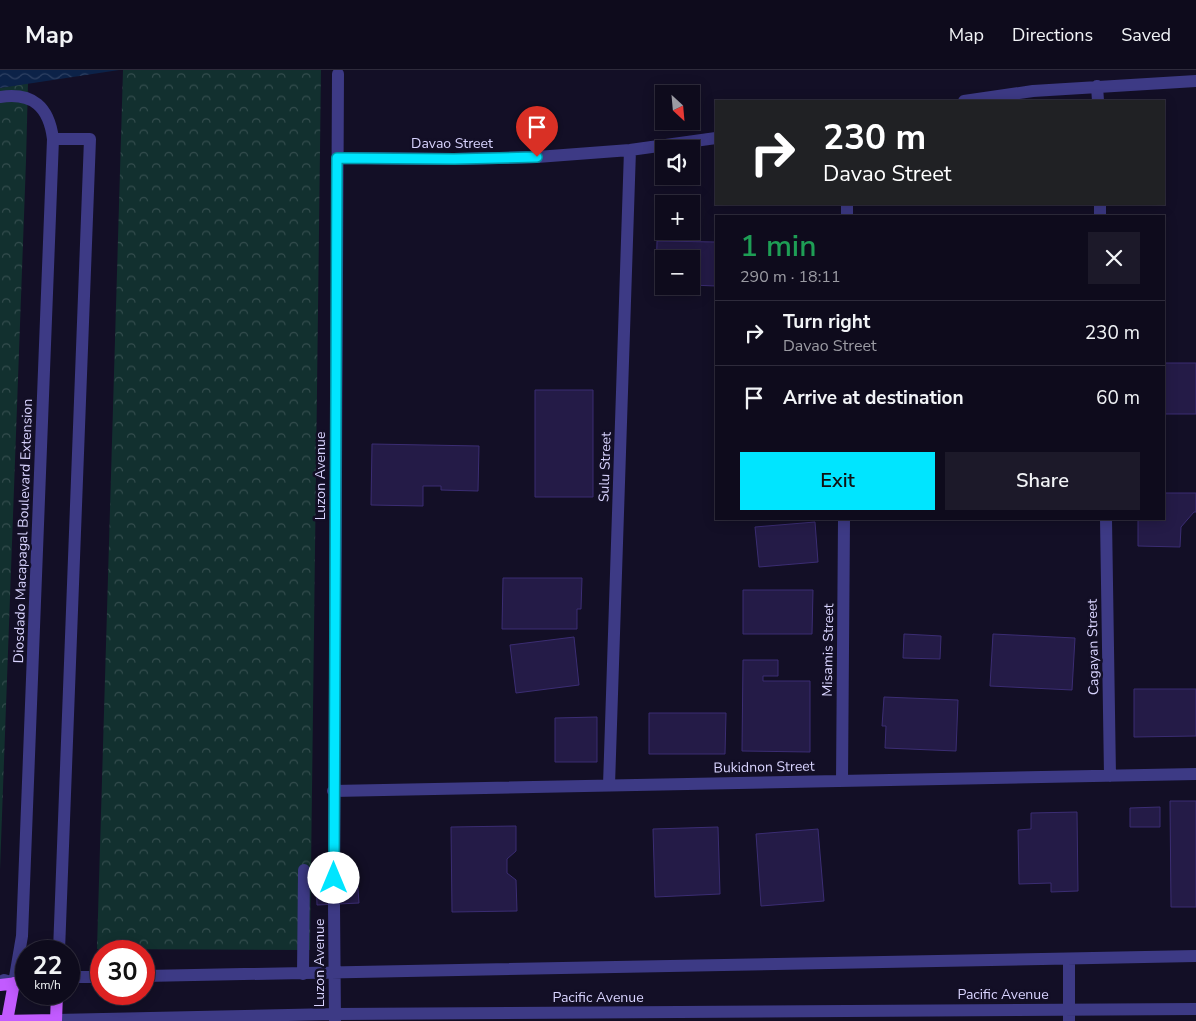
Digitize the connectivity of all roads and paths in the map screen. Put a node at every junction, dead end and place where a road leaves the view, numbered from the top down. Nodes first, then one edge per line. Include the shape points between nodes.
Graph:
1 (338, 74) dead end
2 (1196, 81) edge
3 (1098, 86) junction
4 (0, 97) edge
5 (970, 100) edge
6 (1098, 100) edge
7 (715, 138) edge
8 (53, 139) junction
9 (630, 150) junction
10 (337, 158) junction
11 (844, 520) edge
12 (1106, 520) edge
13 (1196, 774) edge
14 (1110, 776) junction
15 (842, 781) junction
16 (609, 785) junction
17 (334, 791) junction
18 (304, 870) dead end
19 (334, 878) tunnel mouth
20 (334, 904) tunnel mouth
21 (22, 940) edge
22 (59, 940) edge
23 (1196, 956) edge
24 (1069, 959) junction
25 (333, 973) junction
26 (303, 974) junction
27 (155, 976) edge
28 (0, 979) edge
29 (15, 981) edge
30 (15, 983) edge
31 (0, 985) edge
32 (15, 997) edge
33 (57, 1005) edge
34 (1196, 1009) edge
35 (1069, 1015) edge
36 (615, 1016) edge
37 (334, 1017) edge
38 (0, 1021) edge
39 (7, 1021) edge
40 (56, 1021) edge

1 - 10 street, Luzon Avenue
2 - 3 street
3 - 5 street via 1033,90
3 - 6 street
4 - 8 street, Diosdado Macapagal Boulevard Extension via 20,96 32,100 44,111
7 - 9 street, Davao Street
8 - 21 street, Diosdado Macapagal Boulevard Extension
8 - 22 street via 90,139
9 - 10 street, Davao Street via 537,157
9 - 16 street, Sulu Street
10 - 17 street, Luzon Avenue
11 - 15 street, Misamis Street
12 - 14 street, Cagayan Street
13 - 14 street, Bukidnon Street
14 - 15 street, Bukidnon Street
15 - 16 street, Bukidnon Street
16 - 17 street, Bukidnon Street
17 - 19 street, Luzon Avenue
18 - 26 street
20 - 25 street, Luzon Avenue
23 - 24 street, Pacific Avenue
24 - 25 street, Pacific Avenue
24 - 35 street
25 - 26 street, Pacific Avenue
25 - 37 street, Luzon Avenue
26 - 27 street, Pacific Avenue
28 - 29 street
30 - 31 main road
32 - 39 main road
33 - 40 main road
34 - 35 street, Pacific Avenue
35 - 36 street, Pacific Avenue
36 - 37 street, Pacific Avenue
37 - 40 street, Pacific Avenue
38 - 39 main road, Pacific Avenue
39 - 40 main road, Pacific Avenue

